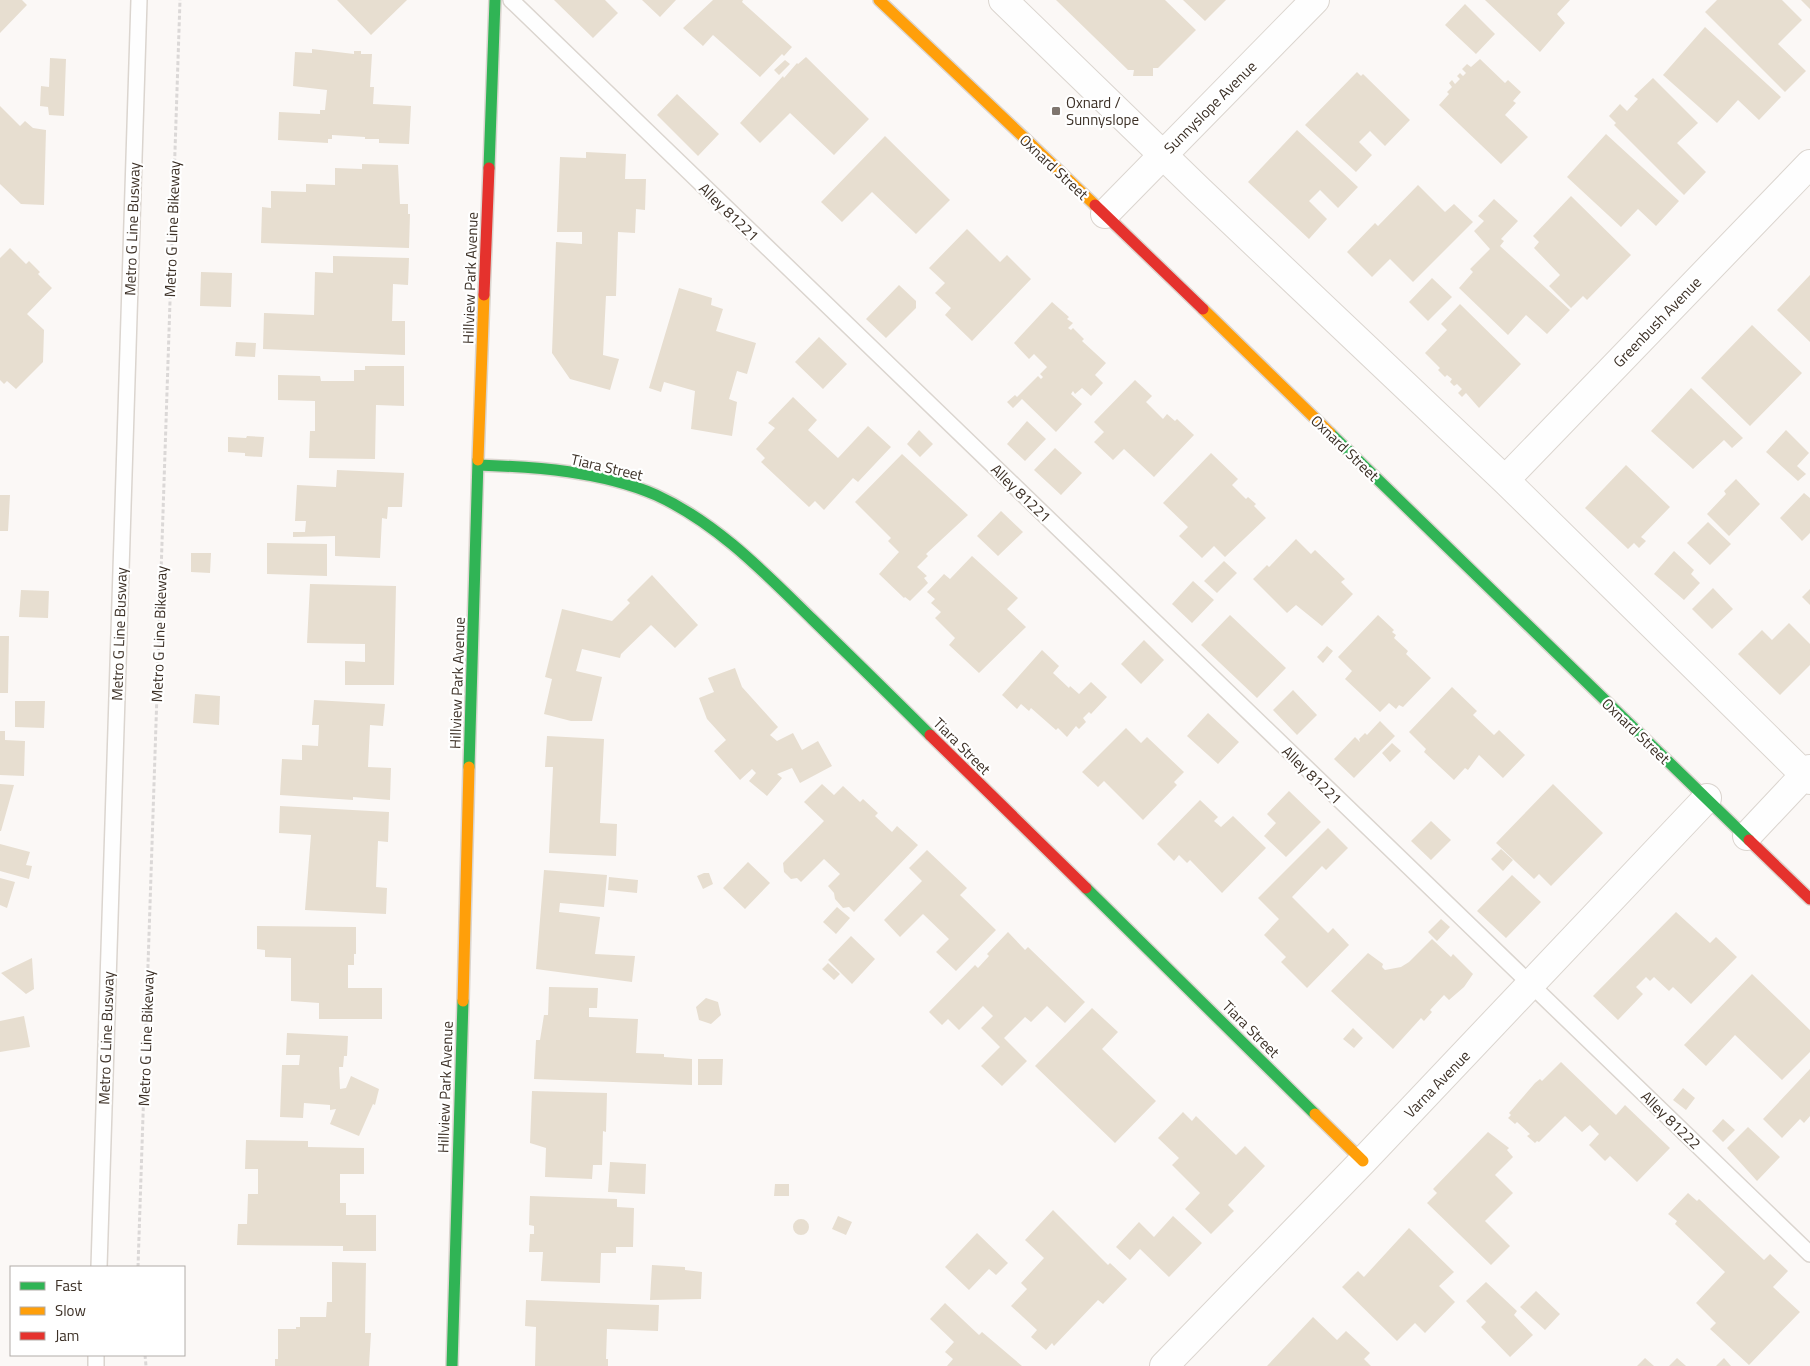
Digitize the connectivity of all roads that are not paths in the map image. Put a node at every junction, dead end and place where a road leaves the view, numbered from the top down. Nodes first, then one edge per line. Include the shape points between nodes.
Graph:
1 (139, 0) edge
2 (495, 0) edge
3 (511, 0) edge
4 (879, 0) edge
5 (1003, 0) edge
6 (1315, 0) edge
7 (1162, 155) junction
8 (1810, 164) edge
9 (1105, 214) junction
10 (478, 465) junction
11 (1505, 480) junction
12 (1808, 775) edge
13 (1707, 798) junction
14 (1747, 836) junction
15 (1810, 899) edge
16 (1530, 986) junction
17 (1363, 1161) junction
18 (1810, 1254) edge
19 (99, 1266) edge
20 (452, 1366) edge
21 (1164, 1366) edge

1 - 19 lane, Metro G Line Busway
2 - 10 street, Hillview Park Avenue
3 - 16 lane, Alley 81221
4 - 9 street, Oxnard Street
5 - 7 street
6 - 7 street, Sunnyslope Avenue
7 - 9 street, Sunnyslope Avenue
7 - 11 street
8 - 11 street, Greenbush Avenue
9 - 13 street, Oxnard Street
10 - 17 street, Tiara Street via 523,465 644,490 691,516 744,552
10 - 20 street, Hillview Park Avenue
11 - 12 street
12 - 14 street
13 - 14 street, Oxnard Street
13 - 16 street, Varna Avenue
14 - 15 street, Oxnard Street
16 - 17 street, Varna Avenue
16 - 18 lane, Alley 81222
17 - 21 street, Varna Avenue

